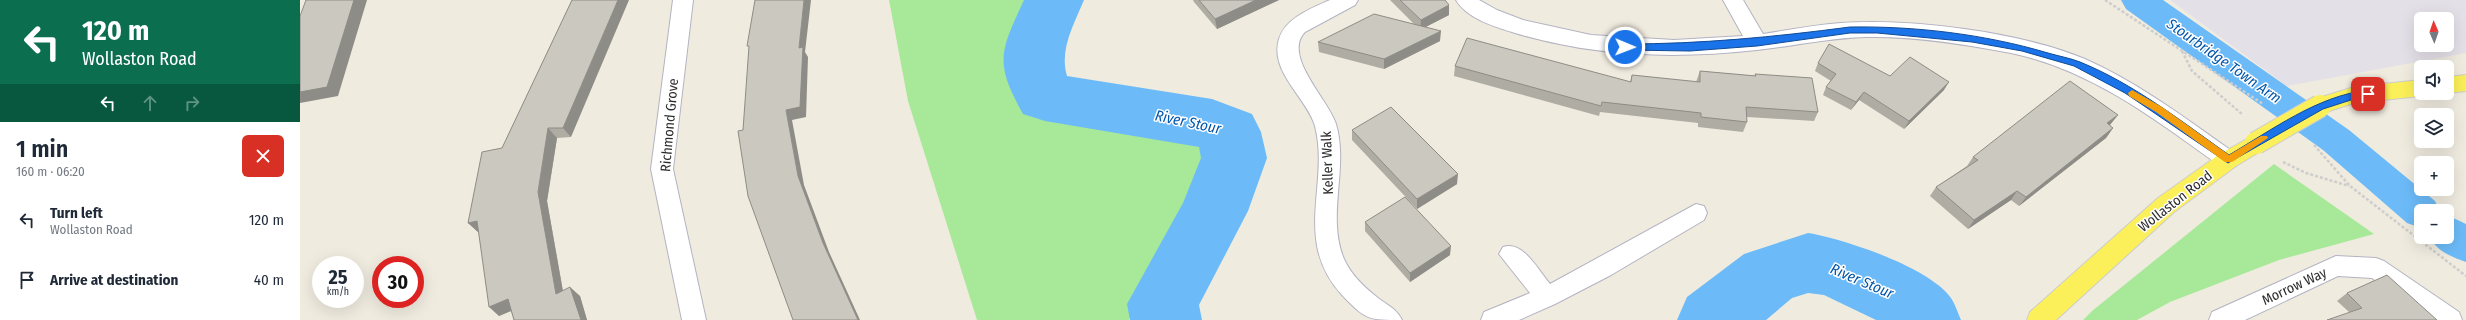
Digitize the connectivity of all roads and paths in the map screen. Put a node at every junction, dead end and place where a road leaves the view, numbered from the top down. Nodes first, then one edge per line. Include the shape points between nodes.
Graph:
1 (683, 0) edge
2 (1348, 0) edge
3 (1466, 0) edge
4 (1733, 0) edge
5 (2105, 0) edge
6 (1757, 42) junction
7 (2181, 51) junction
8 (2466, 83) edge
9 (2454, 84) edge
10 (2414, 89) edge
11 (2266, 107) dead end
12 (2243, 115) dead end
13 (2313, 145) dead end
14 (2228, 160) junction
15 (2280, 161) dead end
16 (2350, 186) junction
17 (1696, 214) dead end
18 (1511, 254) dead end
19 (2466, 276) edge
20 (1547, 297) junction
21 (694, 320) edge
22 (1390, 320) edge
23 (1493, 320) edge
24 (2039, 320) edge
25 (2221, 320) edge
26 (2450, 320) edge

1 - 21 street, Richmond Grove via 662,169
2 - 22 street, Keller Walk via 1298,25 1289,39 1289,53 1298,79 1312,97 1324,120 1329,138 1327,236 1331,254 1347,286 1373,310
3 - 6 street via 1490,16 1518,26 1563,39 1612,47 1677,48
4 - 6 street
5 - 7 path
6 - 14 street via 1850,30 1877,30 1972,39 2022,48 2077,64 2128,91
7 - 11 path
7 - 12 path via 2192,71
8 - 9 main road
10 - 14 main road, Wollaston Road, bridge via 2354,95 2320,106
13 - 16 path
14 - 24 main road, Wollaston Road via 2166,205
15 - 16 path via 2306,173
16 - 19 path
17 - 20 street
18 - 20 street
20 - 23 street
25 - 26 street, Morrow Way via 2336,266 2376,268

